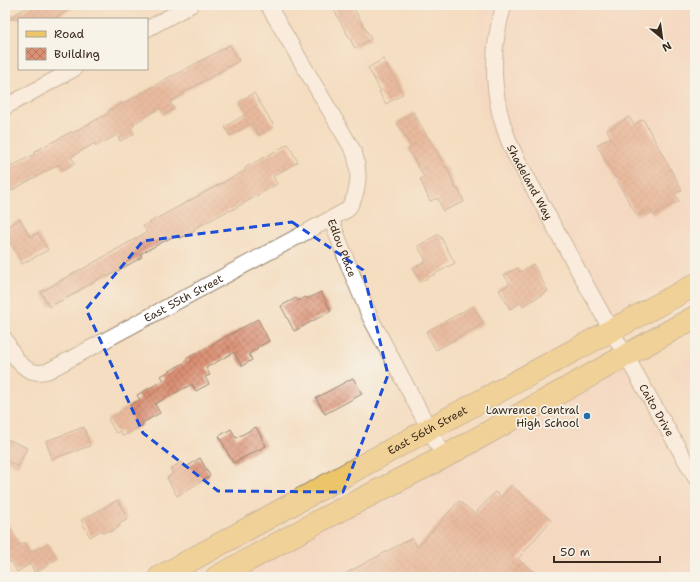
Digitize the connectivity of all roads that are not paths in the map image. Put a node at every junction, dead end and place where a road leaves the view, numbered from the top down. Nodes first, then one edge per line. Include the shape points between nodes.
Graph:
1 (191, 5) edge
2 (268, 5) edge
3 (504, 5) edge
4 (148, 28) edge
5 (72, 70) edge
6 (5, 107) edge
7 (331, 219) junction
8 (695, 285) edge
9 (695, 317) edge
10 (5, 339) edge
11 (619, 343) junction
12 (429, 429) junction
13 (444, 457) junction
14 (695, 477) edge
15 (160, 577) edge
16 (217, 577) edge

1 - 4 street
2 - 7 street, Edlou Place via 356,158 356,192 350,206
3 - 11 street, Shadeland Way via 498,26 494,59 496,92 503,124 516,157
5 - 6 street
7 - 10 street, East 55th Street via 48,371 28,370 20,364
7 - 12 street, Edlou Place via 370,317
8 - 11 main road, East 56th Street
9 - 11 main road, East 56th Street
11 - 12 main road, East 56th Street
11 - 13 main road, East 56th Street
11 - 14 street, Caito Drive
12 - 13 street, Edlou Place
12 - 15 main road, East 56th Street
13 - 16 main road, East 56th Street

